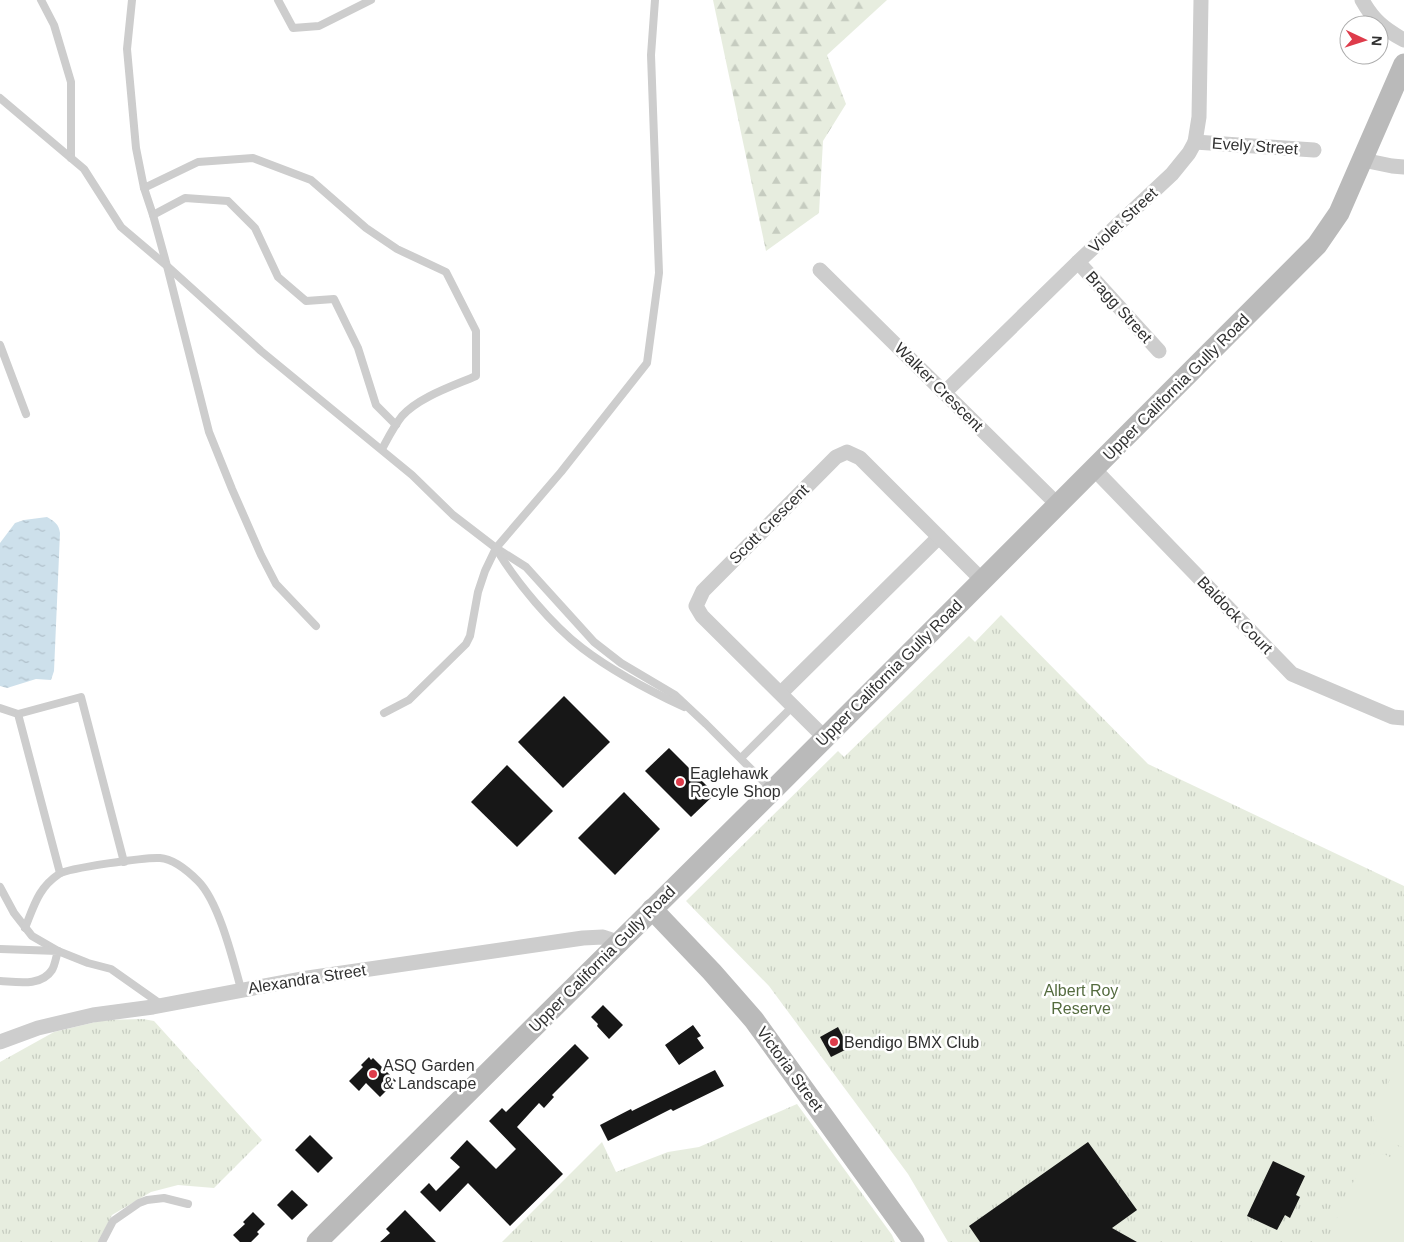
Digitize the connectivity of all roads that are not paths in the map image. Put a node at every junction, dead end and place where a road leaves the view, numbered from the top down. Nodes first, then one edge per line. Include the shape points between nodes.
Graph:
1 (41, 0) edge
2 (132, 0) edge
3 (278, 0) edge
4 (371, 0) edge
5 (655, 0) edge
6 (1201, 0) edge
7 (1362, 0) edge
8 (1404, 40) edge
9 (1404, 64) edge
10 (0, 98) edge
11 (1195, 142) junction
12 (1314, 150) dead end
13 (71, 158) junction
14 (1363, 160) junction
15 (1404, 167) edge
16 (144, 188) junction
17 (154, 215) junction
18 (1078, 262) junction
19 (167, 266) junction
20 (820, 270) dead end
21 (0, 345) edge
22 (1159, 351) dead end
23 (944, 393) junction
24 (26, 414) dead end
25 (396, 426) junction
26 (382, 449) junction
27 (1094, 469) junction
28 (1058, 505) junction
29 (938, 537) junction
30 (496, 548) junction
31 (982, 580) junction
32 (316, 626) dead end
33 (781, 694) junction
34 (793, 706) junction
35 (0, 708) edge
36 (690, 709) junction
37 (384, 713) dead end
38 (18, 714) junction
39 (1404, 718) edge
40 (825, 738) junction
41 (741, 758) junction
42 (773, 790) junction
43 (124, 862) junction
44 (60, 874) junction
45 (0, 887) edge
46 (652, 909) junction
47 (25, 928) junction
48 (618, 942) junction
49 (0, 949) edge
50 (58, 951) junction
51 (0, 981) edge
52 (242, 989) junction
53 (162, 1005) junction
54 (0, 1042) edge
55 (188, 1204) dead end
56 (102, 1242) edge
57 (316, 1242) edge
58 (914, 1242) edge

1 - 13 lane via 54,25 72,82
2 - 16 lane via 127,48 136,148
3 - 4 lane via 293,28 319,26
5 - 30 lane via 651,54 659,273 647,363
6 - 11 street, Violet Street via 1199,118
7 - 8 street via 1380,25
9 - 14 street, Upper California Gully Road
10 - 13 lane
11 - 12 street, Evely Street
11 - 18 street, Violet Street via 1182,163
13 - 19 lane via 84,170 121,227
14 - 15 street
14 - 27 street, Upper California Gully Road via 1339,213 1317,245
16 - 17 lane
16 - 25 lane via 198,162 253,158 310,180 366,228 397,249 446,272 476,331 476,376 430,396 403,415
17 - 19 lane
17 - 25 lane via 185,198 228,202 255,228 278,277 306,301 334,299 358,348 376,405
18 - 22 street, Bragg Street
18 - 23 street, Violet Street
19 - 26 lane via 261,351
19 - 32 lane via 209,432 232,489 276,584
20 - 23 street, Walker Crescent
21 - 24 lane
23 - 28 street, Walker Crescent
25 - 26 lane
26 - 30 lane via 453,515
27 - 28 street, Upper California Gully Road
27 - 39 street, Baldock Court via 1292,674 1393,717
28 - 31 street, Upper California Gully Road
29 - 31 street, Scott Crescent
29 - 33 street
29 - 33 street, Scott Crescent via 860,458 847,452 836,458 703,591 696,606 702,616
30 - 36 lane via 526,567 603,650 675,695
30 - 36 lane via 509,571 580,647 660,696
30 - 37 lane via 478,592 466,644 409,700
31 - 40 street, Upper California Gully Road
33 - 34 street, Scott Crescent
34 - 40 street, Scott Crescent
34 - 41 lane
35 - 38 lane
36 - 41 lane
38 - 43 lane via 81,698
38 - 44 lane
40 - 42 street, Upper California Gully Road
41 - 42 lane
42 - 46 street, Upper California Gully Road
43 - 44 lane
43 - 52 lane via 160,858 175,863 199,882 219,918
44 - 47 lane via 39,892
45 - 47 lane
46 - 48 street, Upper California Gully Road
46 - 58 street, Victoria Street via 754,1020
47 - 50 lane via 32,936
48 - 52 street, Alexandra Street via 603,937 583,938
48 - 57 street, Upper California Gully Road
49 - 50 lane
50 - 51 lane via 52,970 40,980
50 - 53 lane via 111,969
52 - 53 street, Alexandra Street
53 - 54 street, Alexandra Street via 66,1021
55 - 56 lane via 164,1198 139,1203 113,1221

